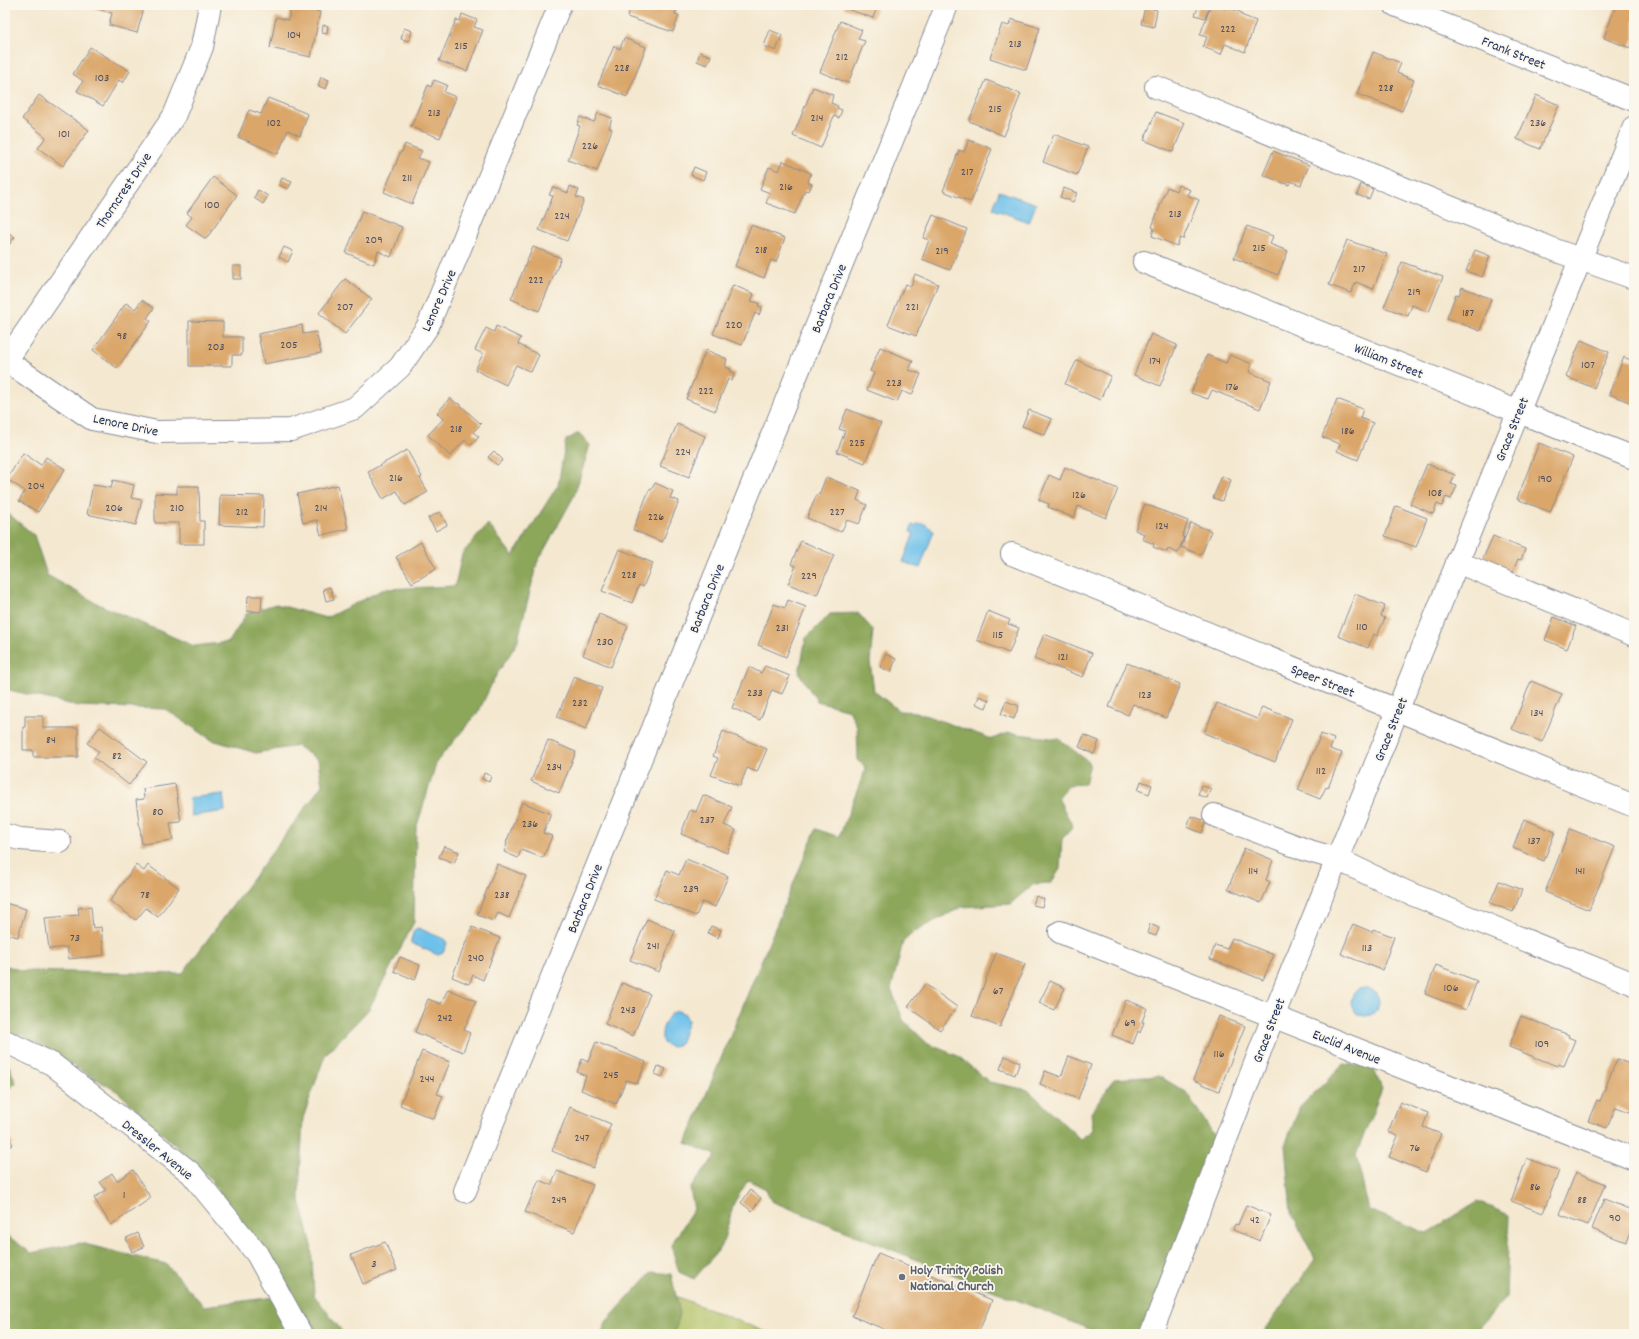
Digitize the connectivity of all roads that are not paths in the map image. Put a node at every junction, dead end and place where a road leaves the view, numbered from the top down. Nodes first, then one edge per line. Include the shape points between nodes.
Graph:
1 (210, 5) edge
2 (560, 5) edge
3 (947, 5) edge
4 (1394, 5) edge
5 (1156, 86) dead end
6 (1634, 100) edge
7 (1634, 127) edge
8 (1580, 259) junction
9 (1144, 262) dead end
10 (1634, 278) edge
11 (6, 361) edge
12 (1518, 412) junction
13 (1634, 458) edge
14 (1012, 554) dead end
15 (1457, 562) junction
16 (1634, 634) edge
17 (1397, 710) junction
18 (1634, 806) edge
19 (1214, 814) dead end
20 (5, 835) edge
21 (60, 842) dead end
22 (1337, 859) junction
23 (1060, 932) dead end
24 (1634, 984) edge
25 (1273, 1016) junction
26 (5, 1041) edge
27 (1634, 1159) edge
28 (465, 1191) dead end
29 (301, 1334) edge
30 (1151, 1334) edge

1 - 11 street, Thorncrest Drive via 202,47 174,116
2 - 11 street, Lenore Drive via 428,326 400,367 355,408 291,430 157,432 92,419
3 - 28 street, Barbara Drive
4 - 6 street, Frank Street
5 - 8 street
7 - 8 street, Grace Street
8 - 10 street
8 - 12 street, Grace Street
9 - 12 street, William Street
12 - 13 street, William Street
12 - 15 street, Grace Street
14 - 17 street, Speer Street
15 - 16 street
15 - 17 street, Grace Street
17 - 18 street, Speer Street
17 - 22 street, Grace Street
19 - 22 street via 1306,850
20 - 21 street via 20,839
22 - 24 street via 1404,891
22 - 25 street, Grace Street
23 - 25 street, Euclid Avenue
25 - 27 street, Euclid Avenue
25 - 30 street, Grace Street
26 - 29 street, Dressler Avenue via 52,1064 191,1173 257,1254

